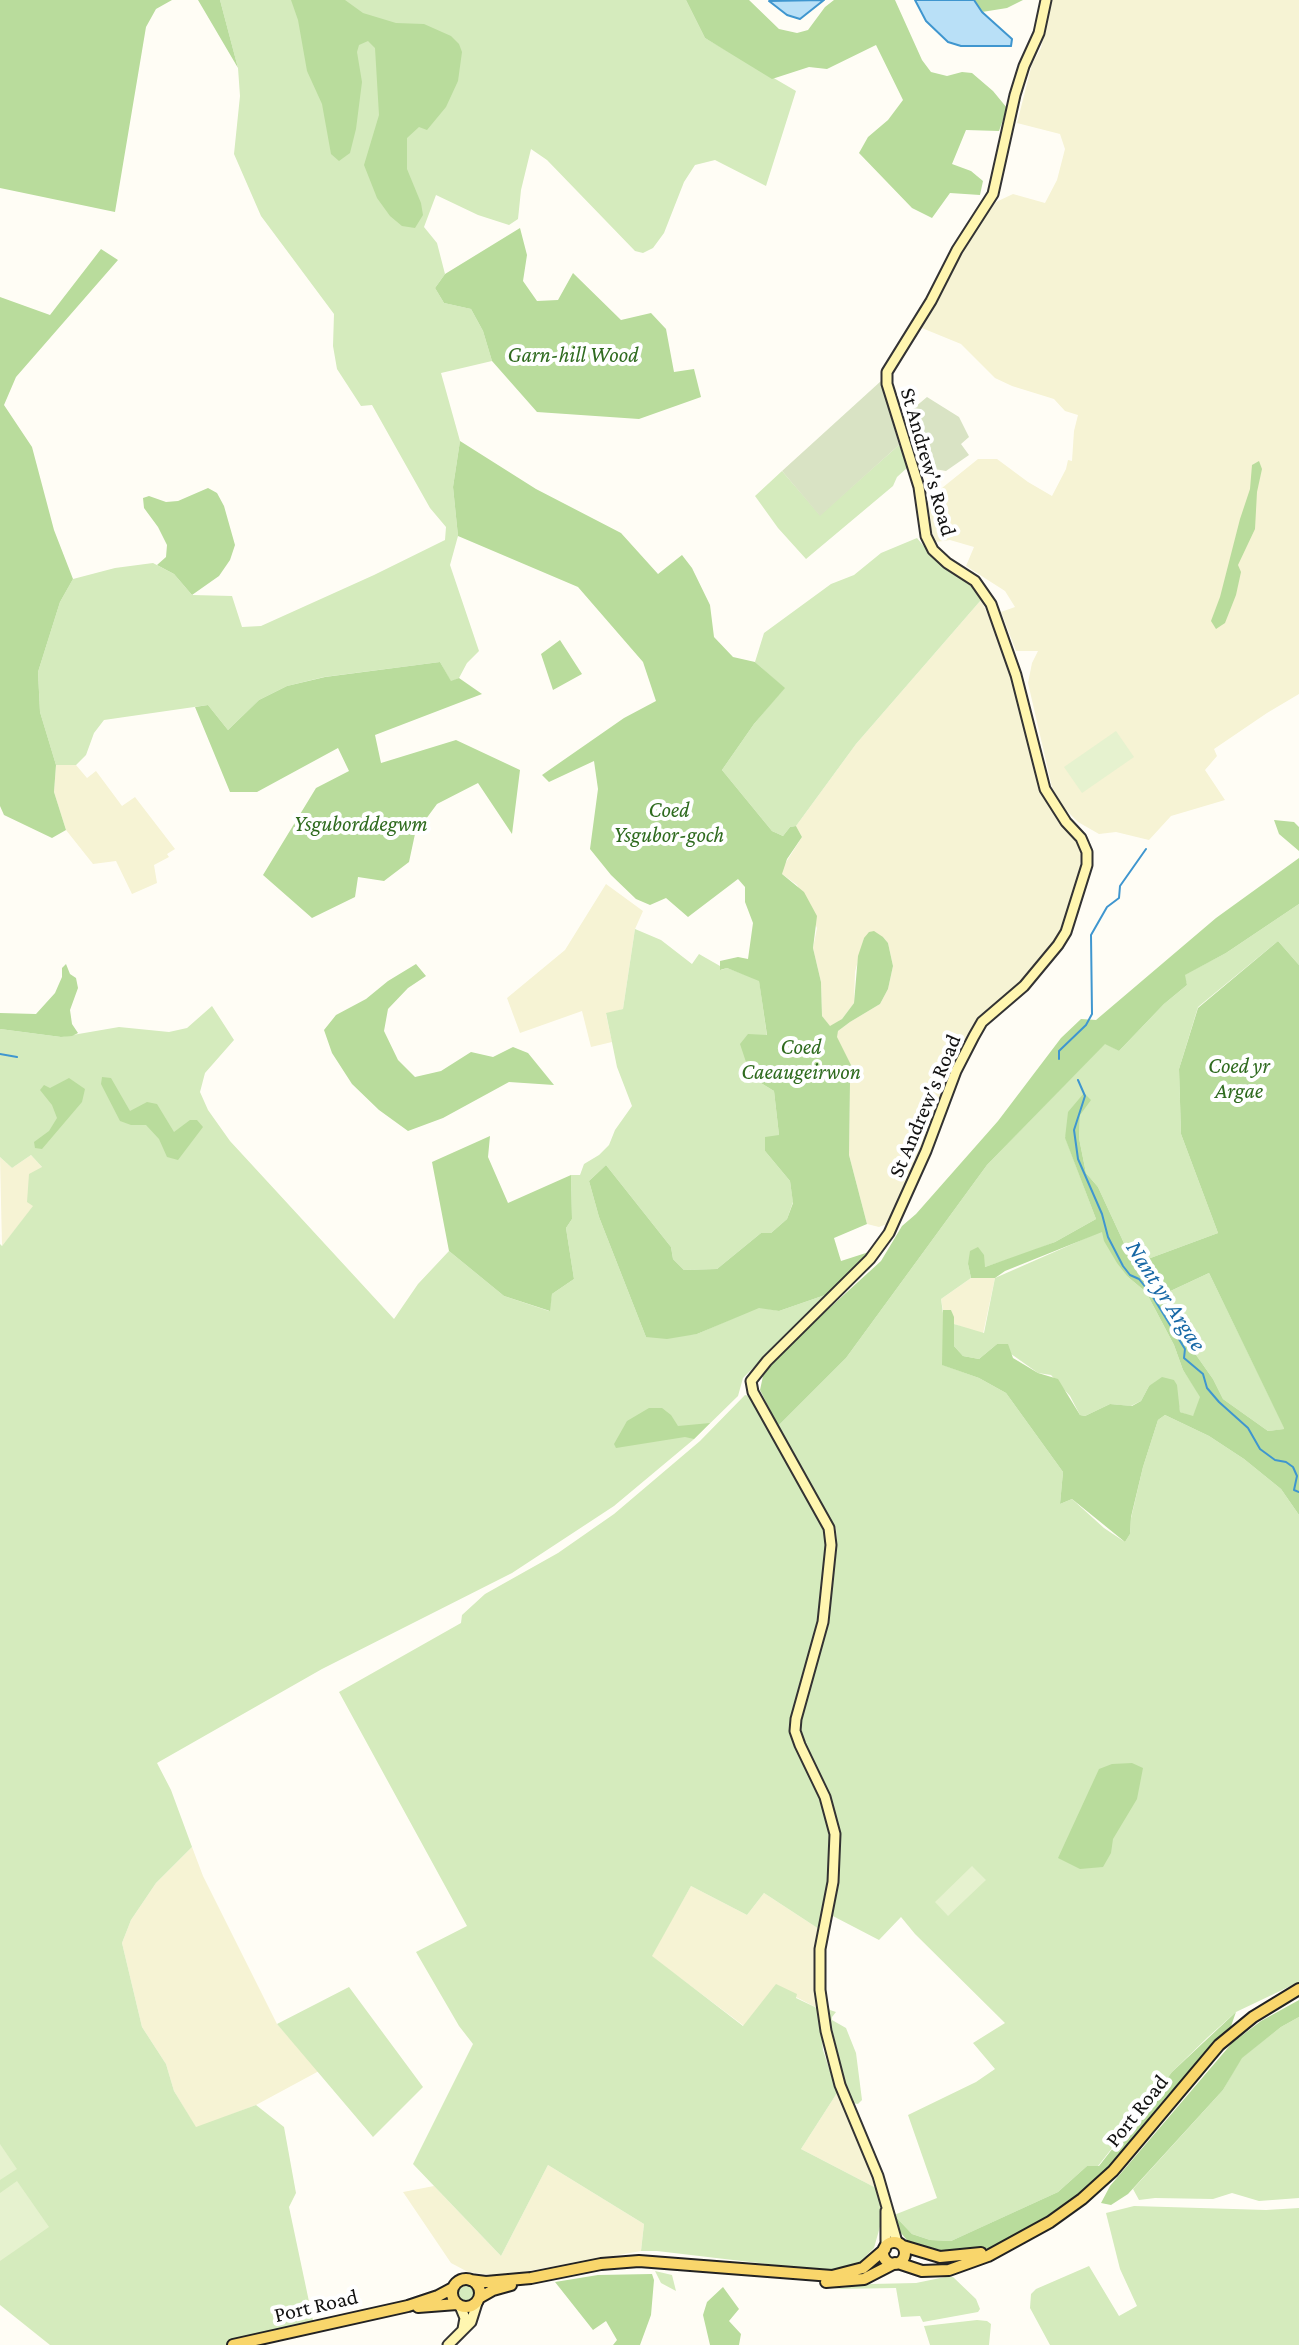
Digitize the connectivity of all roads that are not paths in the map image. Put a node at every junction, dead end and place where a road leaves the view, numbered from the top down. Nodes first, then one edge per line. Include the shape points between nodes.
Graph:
1 (1046, 0) edge
2 (1299, 1989) edge
3 (887, 2207) junction
4 (900, 2244) junction
5 (885, 2248) junction
6 (998, 2249) junction
7 (896, 2263) junction
8 (781, 2274) junction
9 (531, 2278) junction
10 (470, 2280) junction
11 (453, 2288) junction
12 (478, 2300) junction
13 (458, 2305) junction
14 (408, 2306) junction
15 (463, 2329) junction
16 (233, 2345) edge
17 (448, 2345) edge

1 - 3 street, St Andrew's Road via 1015,95 993,194 887,372 887,384 919,487 926,536 933,550 975,581 991,604 1016,675 1045,789 1081,838 1087,865 1058,945 974,1036 889,1233 751,1381 829,1528 823,1622 795,1731 825,1797 835,1834 833,1882 820,1949 824,2018 840,2085
2 - 6 main road, Port Road via 1219,2045 1092,2191
3 - 4 street, St Andrew's Road
3 - 5 street, St Andrew's Road
4 - 5 main road
4 - 6 main road, Port Road via 949,2258
4 - 7 main road via 905,2255
5 - 7 main road via 886,2260
5 - 8 main road, Port Road via 863,2268 845,2274
6 - 7 main road, Port Road via 949,2270 922,2271
7 - 8 main road, Port Road via 848,2282
8 - 9 main road, Port Road via 639,2261
9 - 10 main road, Port Road
9 - 12 main road, Port Road
10 - 11 main road, Port Road via 460,2280
10 - 12 main road via 478,2285
11 - 13 main road
11 - 14 main road, Port Road
12 - 13 main road, Port Road via 469,2307
12 - 15 street via 474,2317
13 - 14 main road, Port Road
13 - 15 street via 465,2318
14 - 16 main road, Port Road
15 - 17 street

